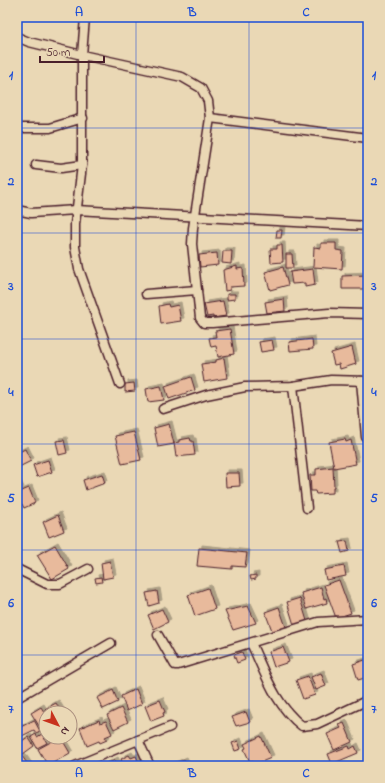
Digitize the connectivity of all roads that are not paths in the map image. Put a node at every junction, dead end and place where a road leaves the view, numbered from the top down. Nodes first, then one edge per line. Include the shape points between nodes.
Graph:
1 (85, 17) edge
2 (17, 37) edge
3 (82, 55) junction
4 (83, 118) junction
5 (210, 118) junction
6 (17, 128) edge
7 (368, 138) edge
8 (36, 165) dead end
9 (82, 165) junction
10 (17, 210) edge
11 (76, 210) junction
12 (195, 216) junction
13 (368, 226) edge
14 (197, 290) junction
15 (146, 294) dead end
16 (368, 314) edge
17 (365, 381) edge
18 (120, 384) dead end
19 (293, 386) junction
20 (163, 409) dead end
21 (366, 437) dead end
22 (307, 508) dead end
23 (17, 569) edge
24 (88, 569) dead end
25 (368, 619) edge
26 (158, 635) dead end
27 (111, 643) dead end
28 (251, 643) junction
29 (17, 698) edge
30 (368, 700) edge
31 (170, 727) dead end
32 (138, 740) junction
33 (75, 766) edge
34 (150, 766) edge

1 - 3 street
2 - 3 street
3 - 4 street
3 - 5 street via 182,77 201,88 208,101
4 - 6 street via 50,128
4 - 9 street
5 - 7 street
5 - 12 street
8 - 9 street via 61,168
9 - 11 street
10 - 11 street via 31,214
11 - 12 street
11 - 18 street via 75,247 79,269
12 - 13 street
12 - 14 street via 192,244
14 - 15 street
14 - 16 street via 200,318 204,323 329,313
17 - 19 street via 331,380
17 - 21 street
19 - 20 street via 245,388 206,395
19 - 22 street
23 - 24 street via 47,584 60,584
25 - 28 street via 318,622
26 - 28 street via 178,665
27 - 29 street
28 - 30 street via 281,704 302,726 317,724
31 - 32 street
32 - 33 street
32 - 34 street

